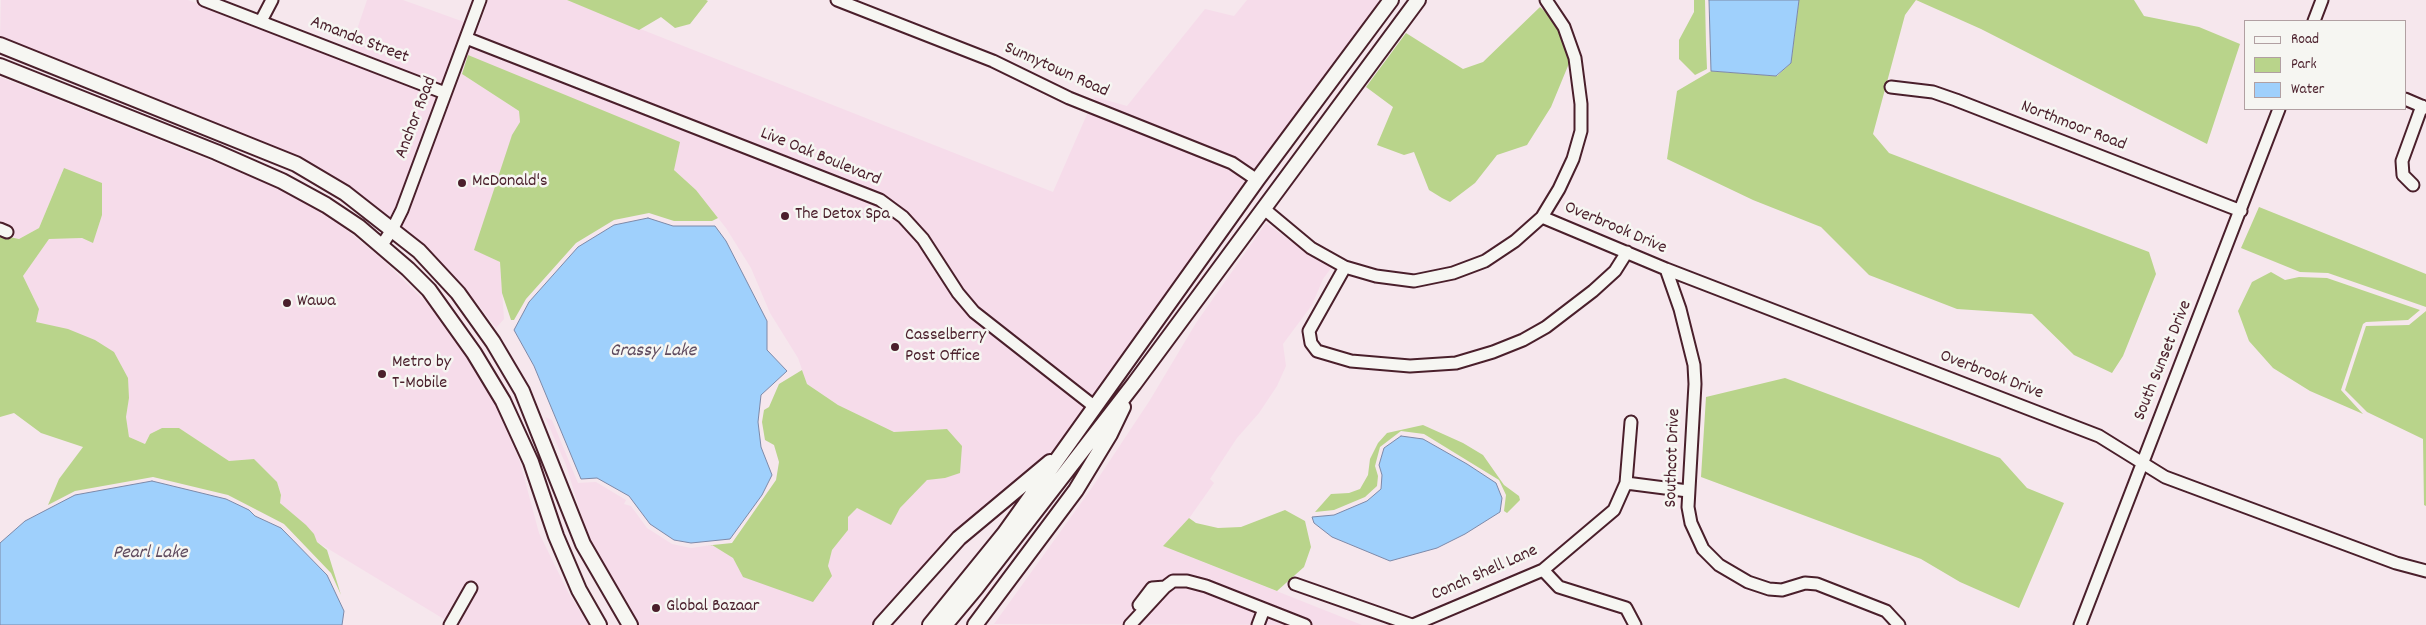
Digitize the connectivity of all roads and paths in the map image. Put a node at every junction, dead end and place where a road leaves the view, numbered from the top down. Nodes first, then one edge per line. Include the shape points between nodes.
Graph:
1 (204, 0) edge
2 (272, 0) edge
3 (480, 0) edge
4 (837, 0) edge
5 (1392, 0) edge
6 (1418, 0) edge
7 (1546, 0) edge
8 (2322, 0) edge
9 (2314, 20) edge
10 (261, 21) junction
11 (466, 38) junction
12 (0, 45) edge
13 (1381, 49) junction
14 (0, 66) edge
15 (1891, 87) dead end
16 (446, 92) junction
17 (2406, 100) edge
18 (2424, 107) edge
19 (2280, 110) edge
20 (223, 133) junction
21 (173, 136) junction
22 (263, 149) junction
23 (216, 152) junction
24 (1257, 180) junction
25 (2413, 185) dead end
26 (1263, 208) junction
27 (2241, 211) junction
28 (1542, 217) junction
29 (393, 228) junction
30 (1248, 228) junction
31 (382, 245) junction
32 (1627, 252) junction
33 (1345, 267) junction
34 (1666, 269) junction
35 (1134, 384) junction
36 (1095, 407) junction
37 (1631, 422) dead end
38 (1063, 452) junction
39 (548, 454) junction
40 (530, 462) junction
41 (2142, 463) junction
42 (1626, 482) junction
43 (1688, 491) junction
44 (1543, 570) junction
45 (2426, 571) edge
46 (1294, 584) dead end
47 (470, 588) dead end
48 (1264, 608) junction
49 (450, 625) edge
50 (599, 625) edge
51 (630, 625) edge
52 (881, 625) edge
53 (930, 625) edge
54 (945, 625) edge
55 (975, 625) edge
56 (1131, 625) edge
57 (1258, 625) edge
58 (1305, 625) edge
59 (1412, 625) edge
60 (1635, 625) edge
61 (1899, 625) edge
62 (2080, 625) edge

1 - 10 street, Amanda Street
2 - 10 street
3 - 11 street, Anchor Road
4 - 24 street, Sunnytown Road via 992,61 1069,98 1232,163
5 - 13 main road via 1392,13
5 - 24 main road
6 - 13 main road
7 - 28 street via 1560,20 1570,44 1581,104 1581,131 1560,189
8 - 9 street
10 - 16 street, Amanda Street
11 - 16 street, Anchor Road
11 - 36 street, Live Oak Boulevard via 880,200 903,217 923,239 974,312
12 - 20 main road
13 - 26 main road
14 - 21 main road
15 - 27 street, Northmoor Road via 1926,91 1956,100
16 - 29 street, Anchor Road
17 - 18 street
18 - 25 street via 2402,161 2403,175
19 - 27 street, South Sunset Drive
20 - 21 main road via 200,137
20 - 22 main road
21 - 23 main road
22 - 23 main road via 240,147
22 - 29 main road via 345,192
23 - 31 main road via 307,194
24 - 30 main road via 1259,190
24 - 36 main road
26 - 30 main road
26 - 33 street via 1312,248
27 - 41 street, South Sunset Drive
28 - 32 street, Overbrook Drive
28 - 33 street via 1485,261 1453,273 1414,280 1376,276
29 - 31 street, Anchor Road
29 - 39 main road via 441,273 493,342 522,391
30 - 35 main road
31 - 40 main road via 429,290 474,353 503,401
32 - 33 street via 1615,271 1593,291 1546,327 1523,340 1456,363 1410,366 1351,361 1317,351 1310,343 1309,331
32 - 34 street, Overbrook Drive
34 - 41 street, Overbrook Drive via 2094,434
34 - 43 street, Southcot Drive via 1694,365
35 - 54 main road
35 - 55 main road via 1110,434 1076,490
36 - 38 main road
37 - 42 street, Conch Shell Lane
38 - 52 main road via 959,538
38 - 53 main road via 1004,534
39 - 40 street
39 - 51 main road via 583,544
40 - 50 main road via 556,536 579,590
41 - 45 street, Overbrook Drive via 2165,477 2396,563
41 - 62 street, South Sunset Drive
42 - 43 street
42 - 44 street, Conch Shell Lane via 1614,510
43 - 61 street, Southcot Drive via 1691,523 1703,549 1719,565 1748,582 1769,589 1817,584 1886,611
44 - 59 street, Conch Shell Lane
44 - 60 street via 1558,587 1626,608
46 - 59 street, Conch Shell Lane
47 - 49 street
48 - 56 street via 1206,586 1173,581 1165,587 1152,588 1148,602 1152,612 1145,620
48 - 57 street
48 - 58 street

